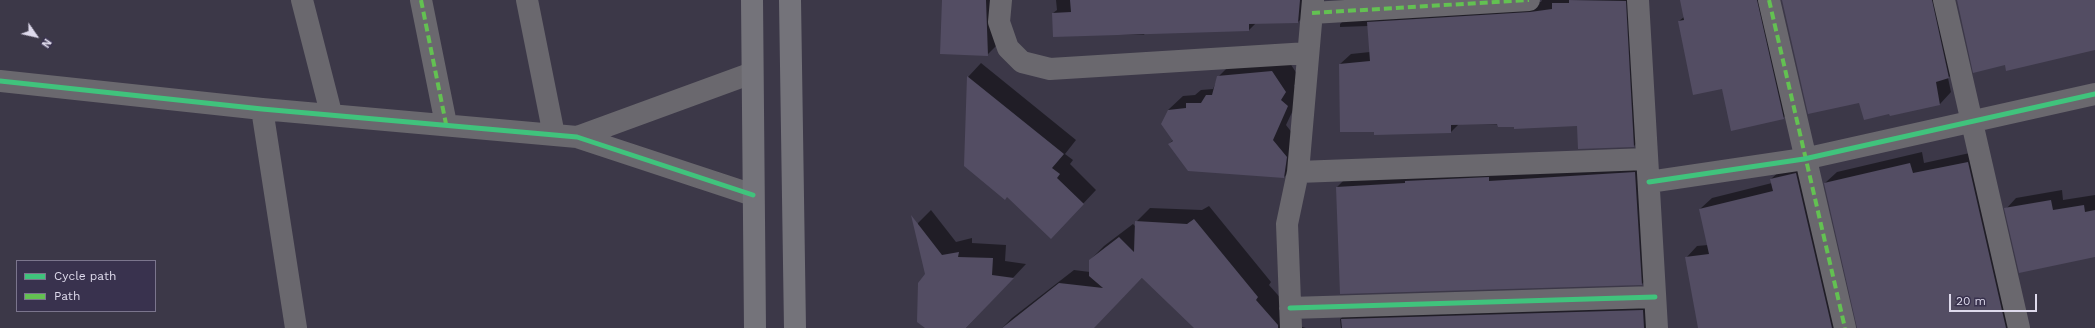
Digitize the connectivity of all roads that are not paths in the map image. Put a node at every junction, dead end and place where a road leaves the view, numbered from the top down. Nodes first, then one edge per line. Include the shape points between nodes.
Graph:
1 (302, 0) edge
2 (421, 0) edge
3 (528, 0) edge
4 (752, 0) edge
5 (790, 0) edge
6 (1001, 0) edge
7 (1529, 0) edge
8 (1638, 0) edge
9 (1769, 0) edge
10 (1944, 0) edge
11 (1312, 7) edge
12 (1308, 53) junction
13 (752, 74) junction
14 (0, 81) edge
15 (2095, 94) edge
16 (262, 108) junction
17 (331, 113) junction
18 (1972, 122) junction
19 (446, 124) junction
20 (554, 135) junction
21 (577, 137) junction
22 (1648, 158) junction
23 (1804, 159) junction
24 (1298, 172) junction
25 (1649, 182) junction
26 (753, 195) junction
27 (1655, 297) junction
28 (1290, 318) edge
29 (296, 328) edge
30 (755, 328) edge
31 (795, 328) edge
32 (1657, 328) edge
33 (1845, 328) edge
34 (2019, 328) edge

1 - 17 street
2 - 19 street
3 - 20 street
4 - 13 main road
5 - 31 main road
6 - 12 street via 999,22 1008,48 1022,62 1050,69
7 - 11 street
8 - 22 street
9 - 23 street
10 - 18 street
11 - 12 street
12 - 24 street
13 - 21 street
13 - 26 main road
14 - 16 street
15 - 18 street
16 - 17 street
16 - 29 street
17 - 19 street
18 - 23 street
18 - 34 street
19 - 20 street
20 - 21 street
21 - 26 street
22 - 24 street
22 - 25 street
23 - 25 street
23 - 33 street
24 - 28 street via 1287,224
25 - 27 street
26 - 30 main road
27 - 28 street
27 - 32 street

